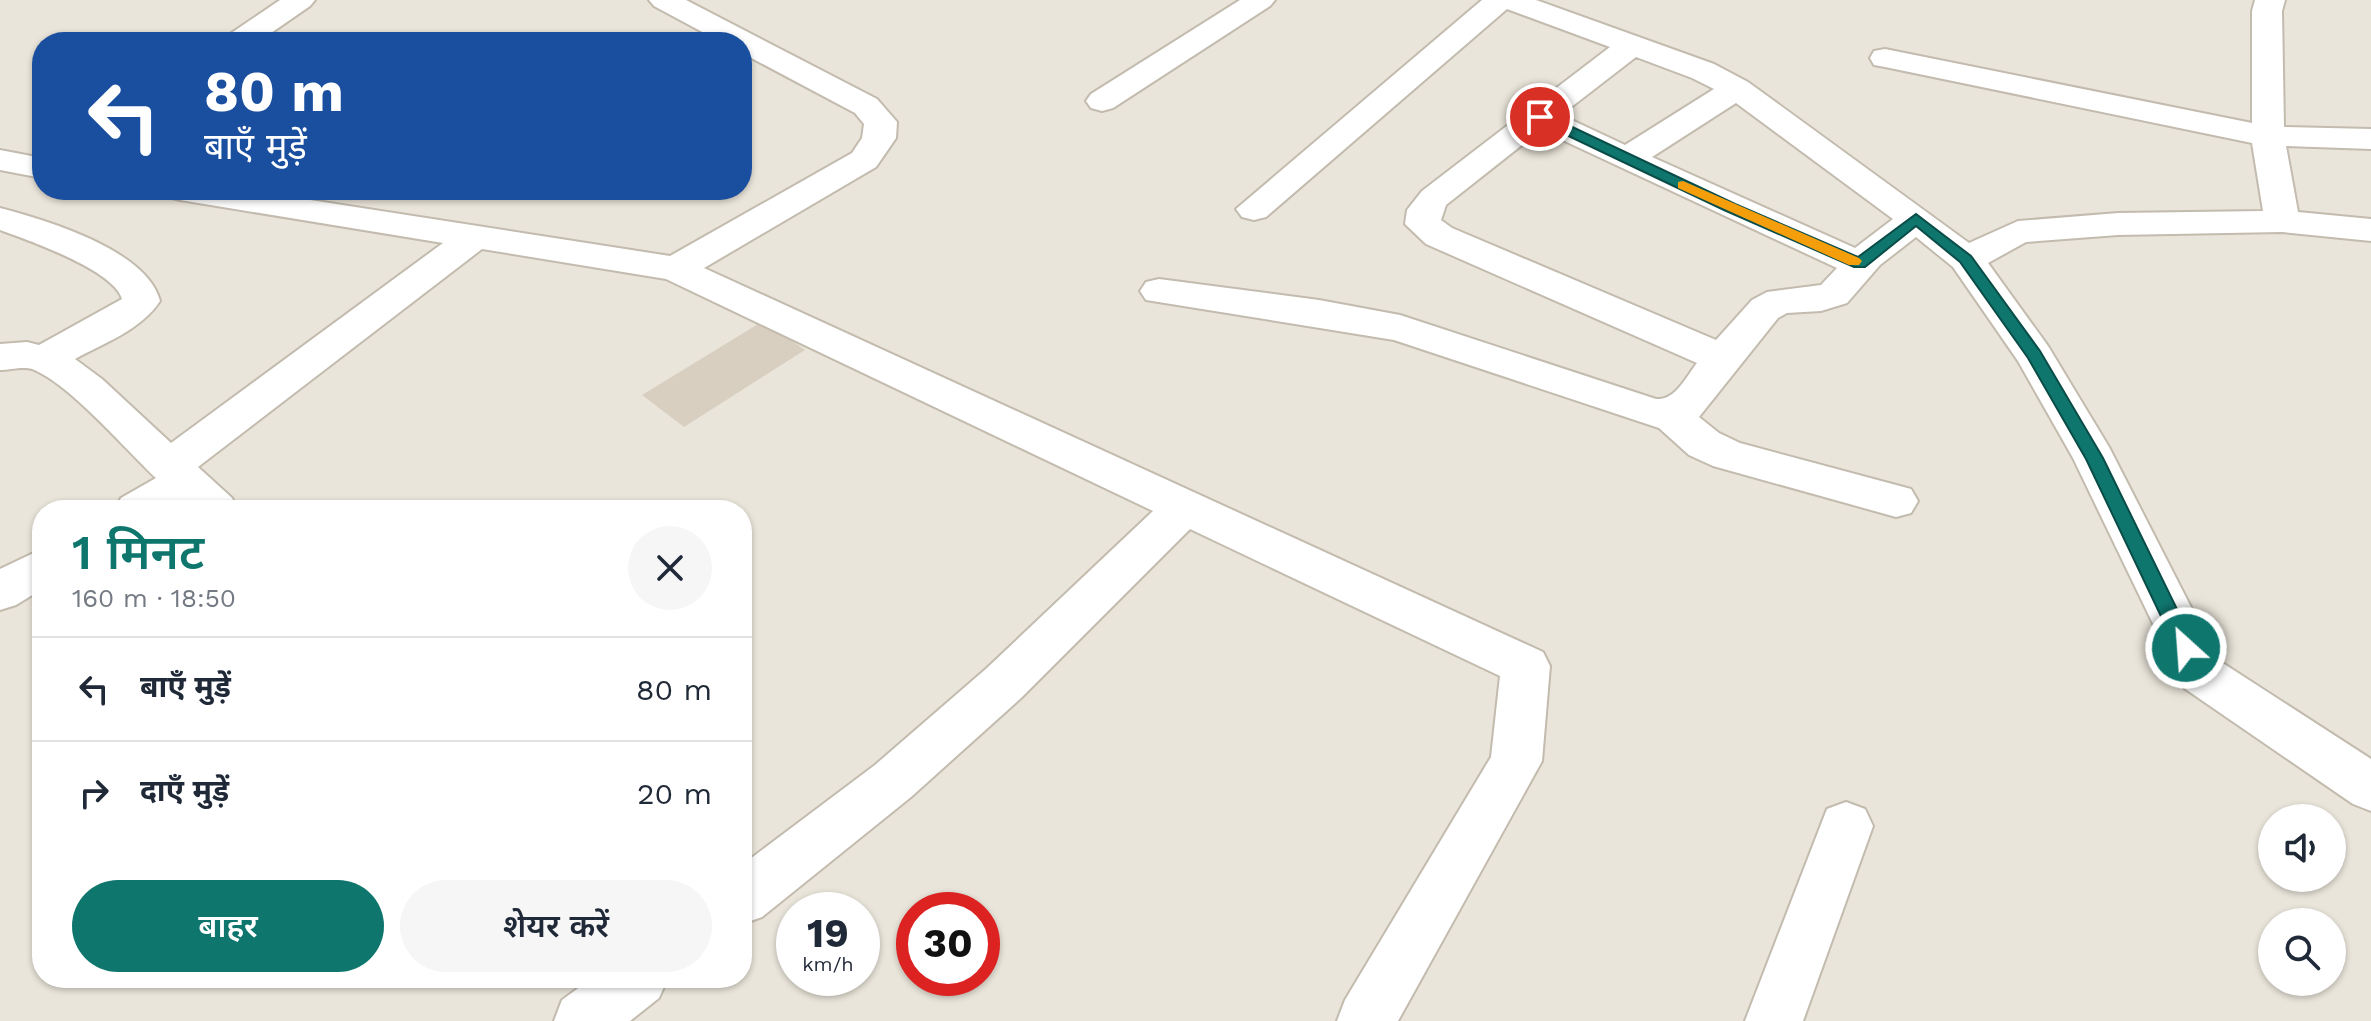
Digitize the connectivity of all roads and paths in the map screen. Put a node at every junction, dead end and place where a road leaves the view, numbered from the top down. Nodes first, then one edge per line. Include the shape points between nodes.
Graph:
1 (300, 0) edge
2 (664, 0) edge
3 (1260, 0) edge
4 (1500, 0) edge
5 (1509, 0) edge
6 (2270, 0) edge
7 (709, 9) edge
8 (253, 32) edge
9 (746, 32) edge
10 (752, 36) edge
11 (1632, 45) junction
12 (1885, 58) dead end
13 (1737, 89) junction
14 (1102, 101) dead end
15 (1540, 117) junction
16 (2268, 136) junction
17 (2371, 139) edge
18 (1627, 158) junction
19 (0, 160) edge
20 (32, 166) edge
21 (243, 200) edge
22 (1254, 209) dead end
23 (0, 219) edge
24 (1916, 219) junction
25 (2282, 221) junction
26 (2371, 230) edge
27 (475, 237) junction
28 (1966, 259) junction
29 (1860, 264) junction
30 (675, 269) junction
31 (1159, 291) dead end
32 (0, 357) edge
33 (1722, 358) junction
34 (44, 359) junction
35 (1670, 415) junction
36 (191, 485) edge
37 (159, 500) edge
38 (1896, 501) dead end
39 (1184, 508) junction
40 (32, 573) edge
41 (0, 592) edge
42 (2371, 788) edge
43 (1846, 826) dead end
44 (752, 890) edge
45 (1377, 1017) edge
46 (1774, 1021) edge

1 - 8 street
2 - 7 street
3 - 14 street
4 - 22 street
5 - 11 street
6 - 16 street
7 - 9 street
10 - 30 street via 866,106 881,122 879,138 864,160
11 - 13 street
11 - 15 street
12 - 16 street
13 - 18 street
13 - 24 street
15 - 18 street
15 - 33 street via 1434,198 1423,224 1439,236
16 - 17 street
16 - 25 street
18 - 29 street
19 - 20 street
21 - 27 street
23 - 34 street via 75,249 128,277 139,289 141,301 131,312
24 - 28 street
24 - 29 street
25 - 26 street
25 - 28 street via 2018,232
27 - 30 street
27 - 36 street
28 - 42 street via 2034,355 2094,458 2201,674
29 - 33 street via 1834,294 1780,301 1765,309
30 - 39 street
31 - 35 street via 1400,328
32 - 34 street
33 - 35 street via 1686,406
34 - 36 street via 88,389
35 - 38 street via 1704,444 1728,455
36 - 37 street
39 - 44 street via 1004,683 893,781
39 - 45 street via 1526,666 1516,761
40 - 41 street
43 - 46 street

